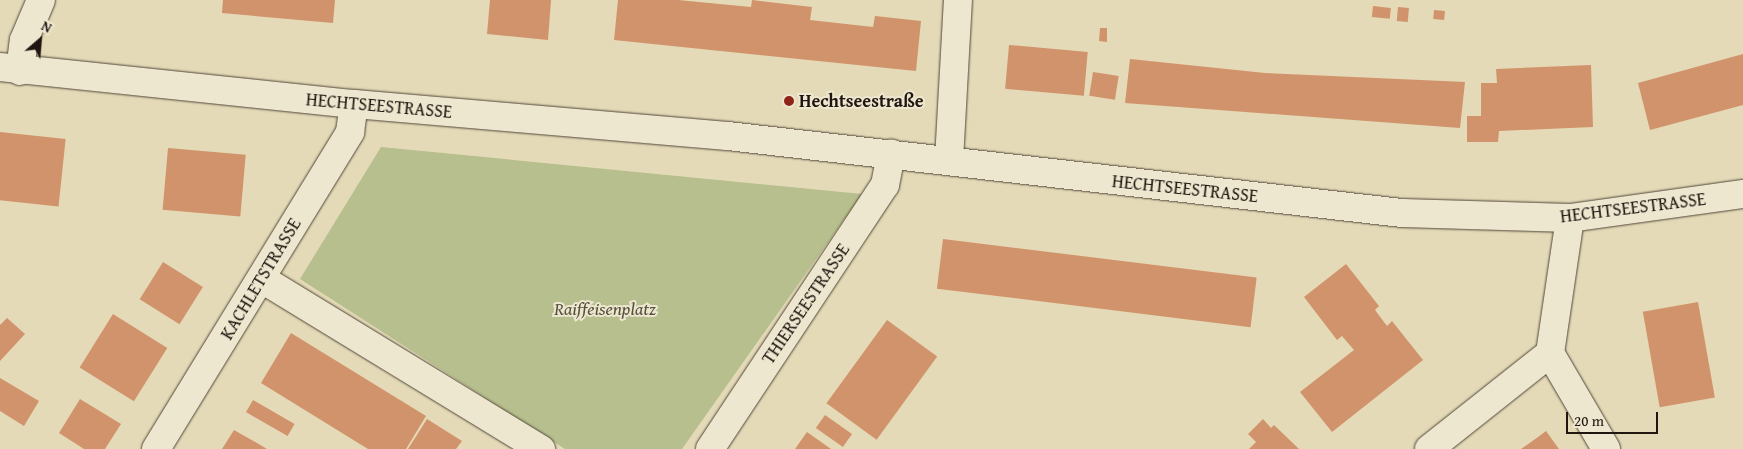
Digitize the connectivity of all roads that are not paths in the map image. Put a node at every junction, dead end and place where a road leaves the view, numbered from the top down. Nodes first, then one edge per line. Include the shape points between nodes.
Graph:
1 (41, 0) edge
2 (958, 0) edge
3 (10, 69) edge
4 (354, 104) junction
5 (891, 154) junction
6 (949, 160) junction
7 (1743, 194) edge
8 (1570, 218) junction
9 (262, 279) junction
10 (1550, 354) junction
11 (156, 449) edge
12 (541, 449) edge
13 (710, 449) edge
14 (1428, 449) edge
15 (1606, 449) edge

1 - 3 street
2 - 6 street
3 - 4 street, HECHTSEESTRASSE
4 - 5 street, HECHTSEESTRASSE via 728,136
4 - 9 street, KACHLETSTRASSE via 350,132
5 - 6 street, HECHTSEESTRASSE
5 - 13 street, THIERSEESTRASSE via 885,185
6 - 8 street, HECHTSEESTRASSE via 1402,213
7 - 8 street, HECHTSEESTRASSE
8 - 10 street
9 - 11 street, KACHLETSTRASSE
9 - 12 street
10 - 14 street
10 - 15 street

